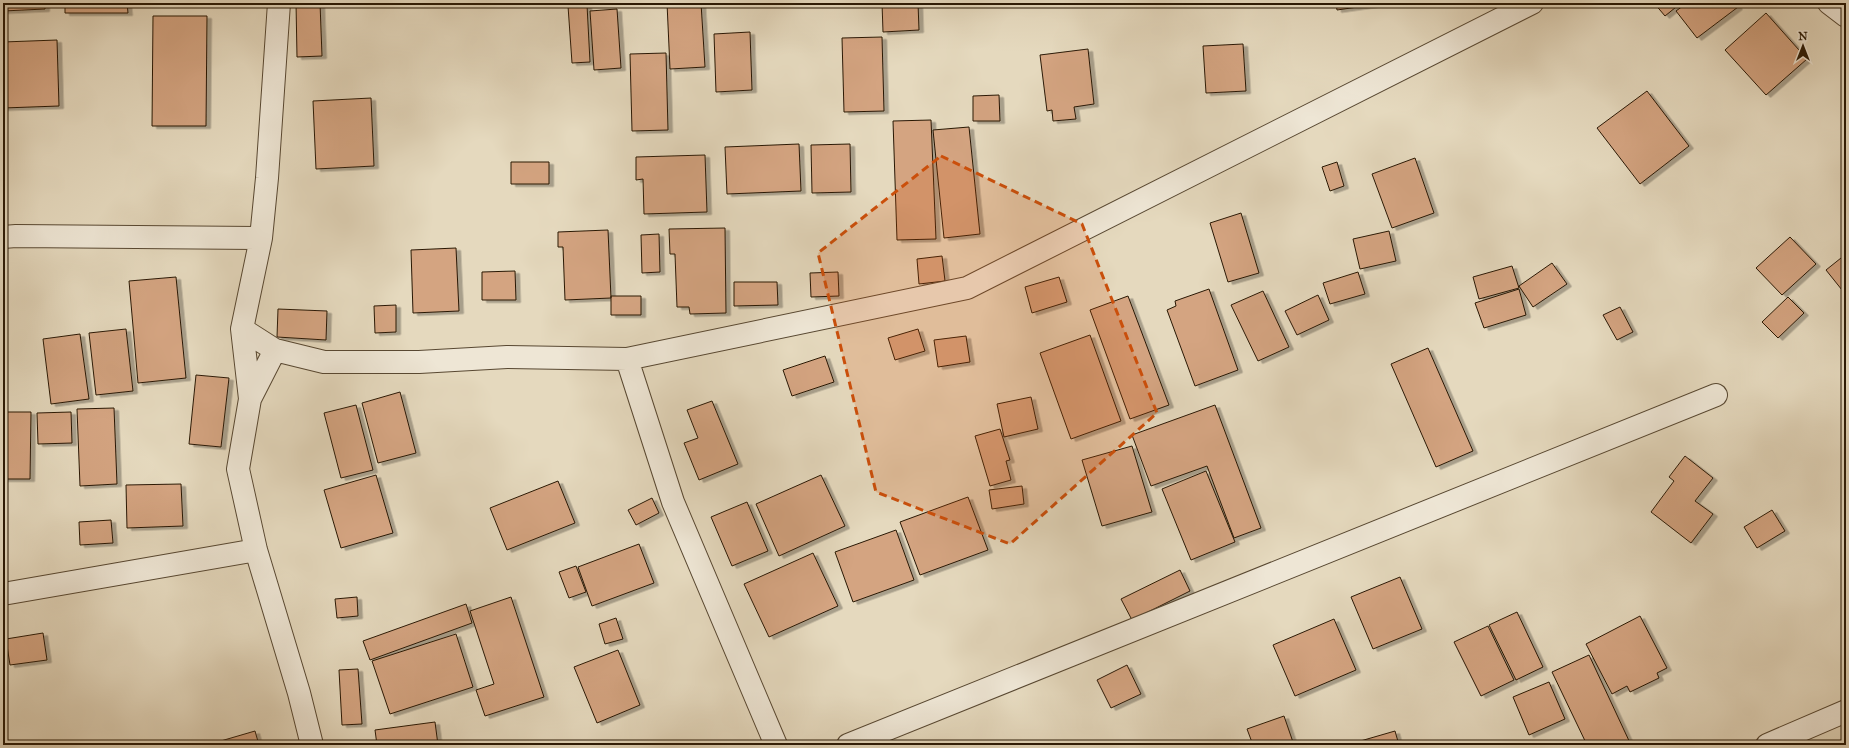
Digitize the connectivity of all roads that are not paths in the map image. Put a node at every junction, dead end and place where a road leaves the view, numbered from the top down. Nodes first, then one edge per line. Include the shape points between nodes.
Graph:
1 (279, 3) edge
2 (1532, 3) edge
3 (1829, 3) edge
4 (1846, 16) edge
5 (3, 237) edge
6 (261, 238) junction
7 (242, 329) junction
8 (275, 350) junction
9 (627, 359) junction
10 (1716, 395) dead end
11 (250, 400) junction
12 (256, 550) junction
13 (3, 594) edge
14 (1846, 711) edge
15 (312, 745) edge
16 (776, 745) edge
17 (848, 745) edge
18 (1767, 745) edge

1 - 6 street
2 - 9 street via 967,288
3 - 4 street
5 - 6 street
6 - 7 street
7 - 8 street
7 - 11 street
8 - 9 street via 324,362 419,362 507,357
8 - 11 street
9 - 16 street via 673,502
10 - 17 street
11 - 12 street via 238,469
12 - 13 street
12 - 15 street
14 - 18 street

